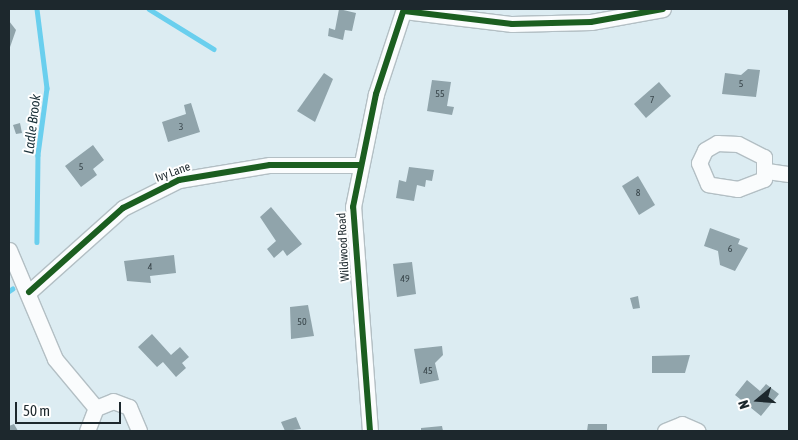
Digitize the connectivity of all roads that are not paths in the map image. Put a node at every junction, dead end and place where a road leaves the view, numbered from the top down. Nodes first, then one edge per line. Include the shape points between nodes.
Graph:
1 (663, 9) edge
2 (404, 10) edge
3 (360, 165) junction
4 (767, 171) dead end
5 (789, 174) edge
6 (9, 250) edge
7 (29, 292) junction
8 (96, 408) junction
9 (87, 431) edge
10 (139, 431) edge
11 (370, 431) edge
12 (666, 431) edge
13 (698, 431) edge

1 - 2 street via 591,22 512,24
2 - 3 street, Wildwood Road via 376,94
3 - 7 street, Ivy Lane via 270,165 179,180 123,208
3 - 11 street, Wildwood Road via 354,233
4 - 5 street
6 - 7 street
7 - 8 street via 54,359
8 - 9 street
8 - 10 street via 122,403 136,414
12 - 13 street via 682,424

